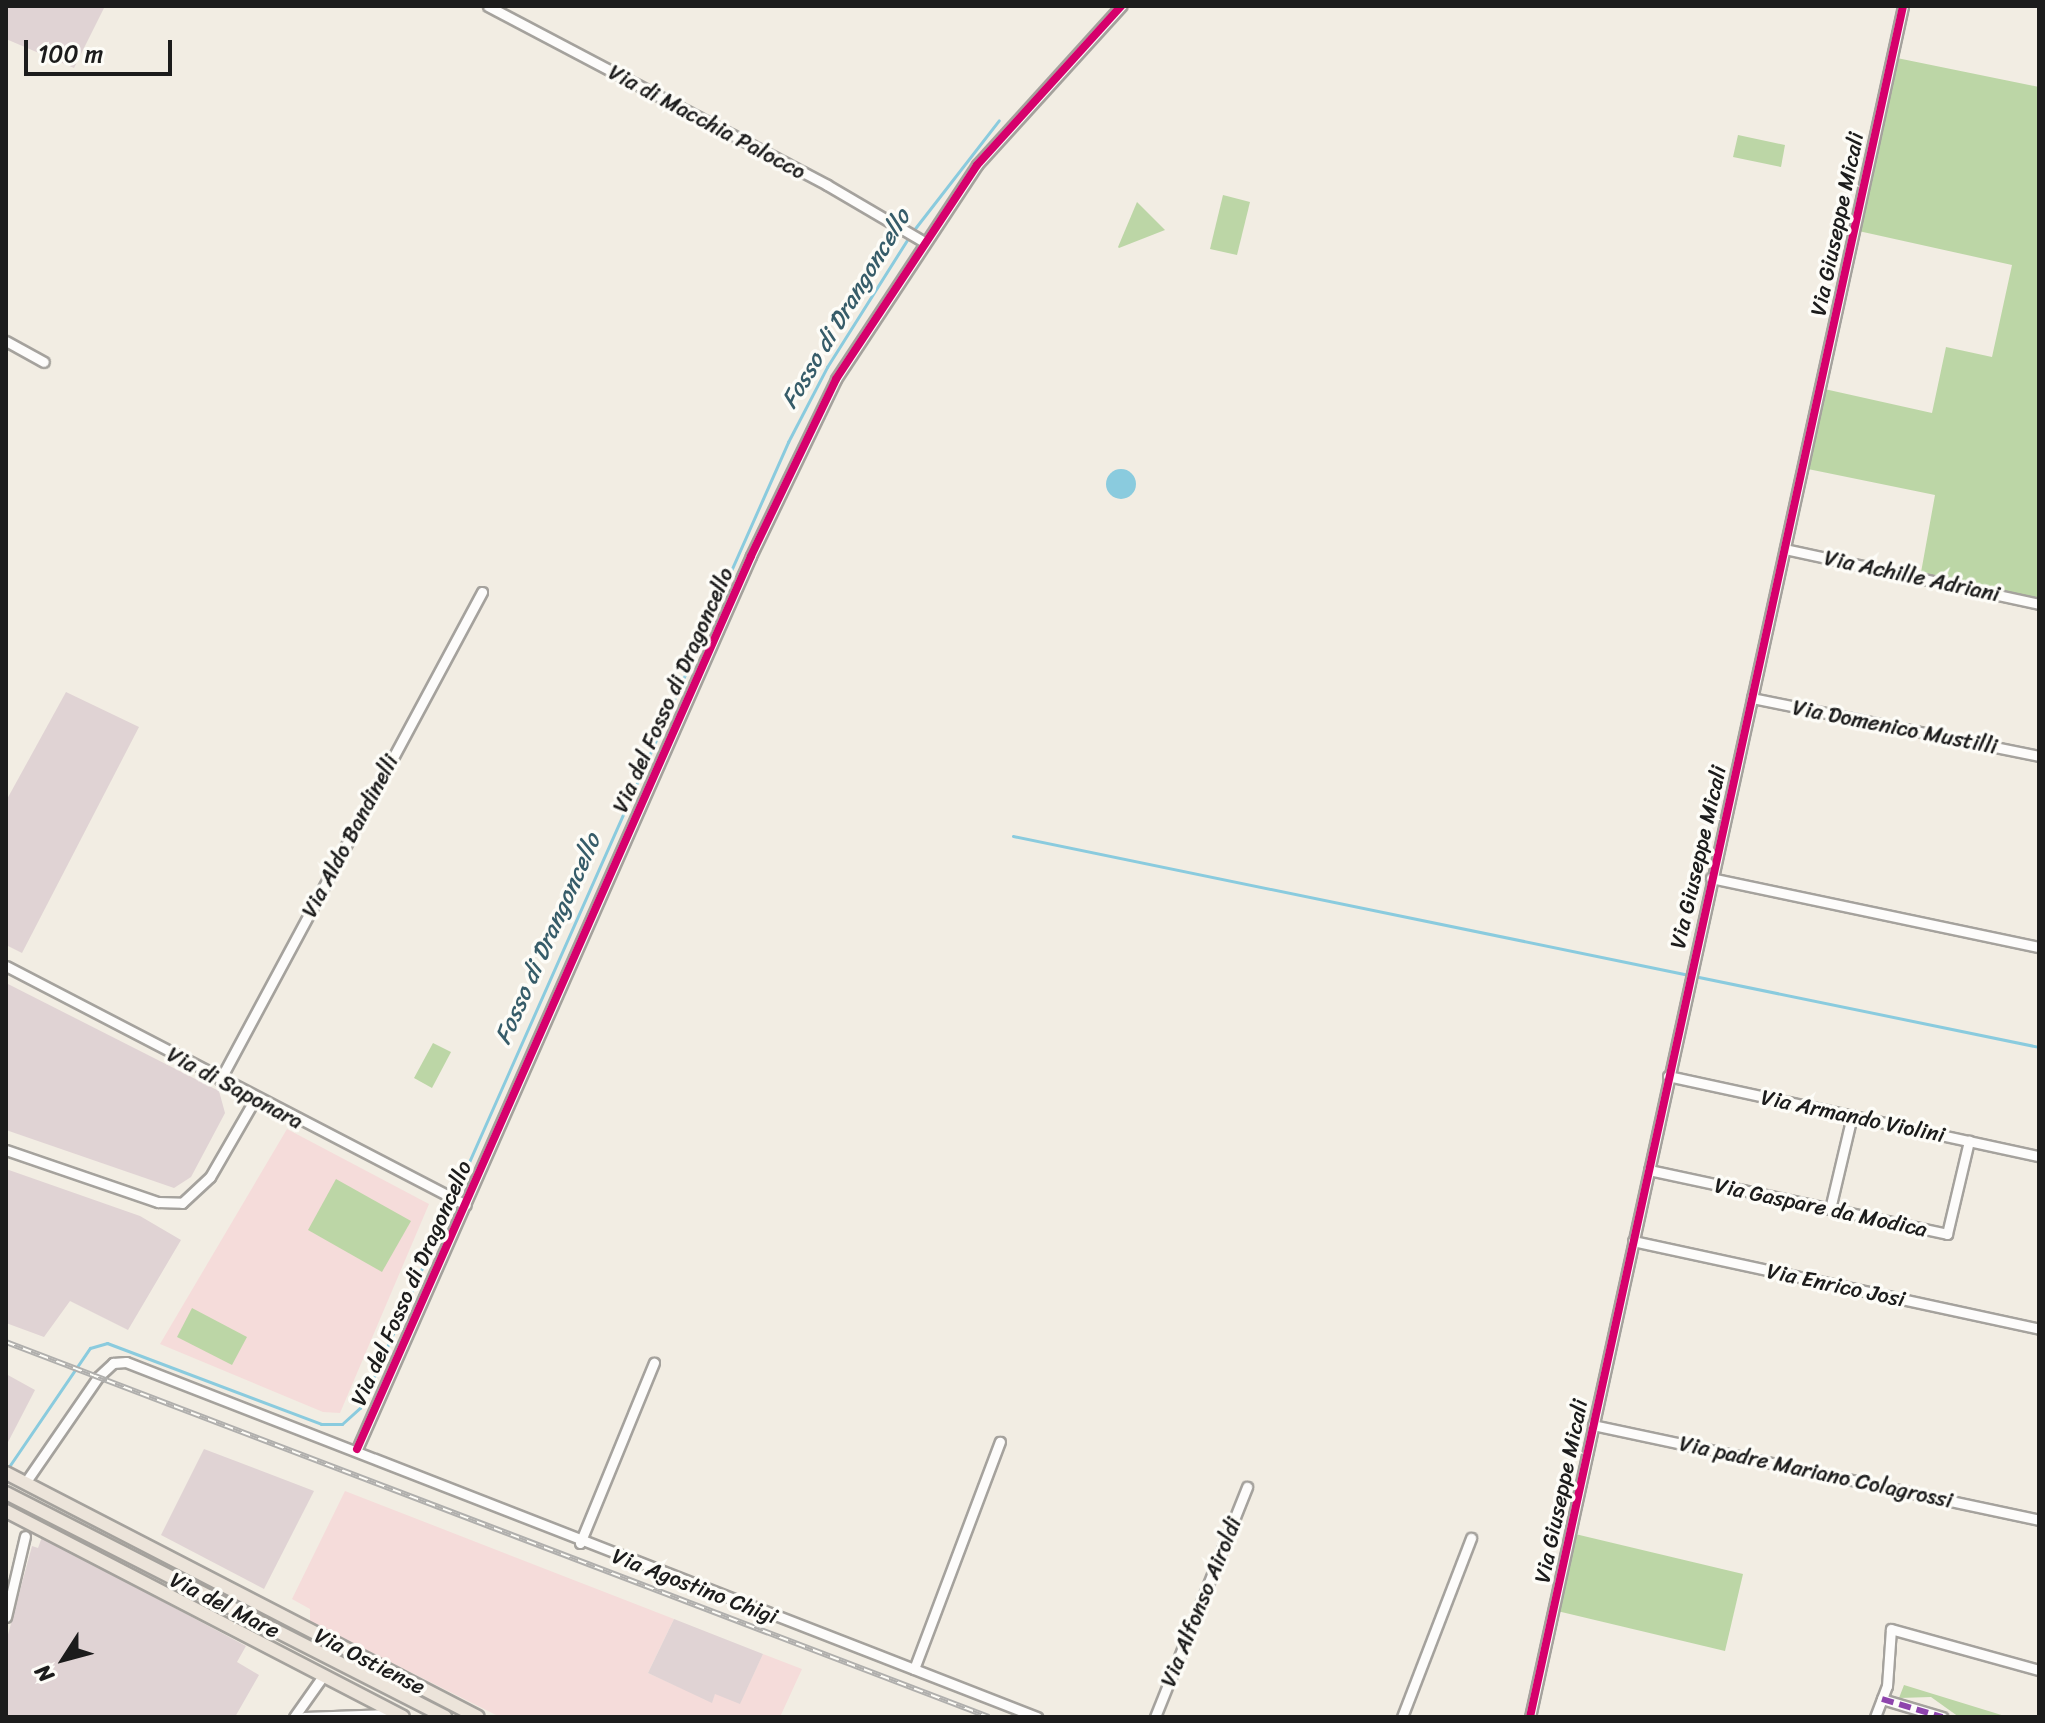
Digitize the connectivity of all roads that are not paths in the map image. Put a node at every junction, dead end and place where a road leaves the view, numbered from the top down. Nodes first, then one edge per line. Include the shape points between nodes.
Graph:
1 (488, 6) edge
2 (1121, 6) edge
3 (1903, 6) edge
4 (924, 242) junction
5 (6, 341) edge
6 (44, 362) dead end
7 (1785, 549) junction
8 (482, 592) dead end
9 (2039, 604) edge
10 (1752, 698) junction
11 (2039, 756) edge
12 (1711, 878) junction
13 (2039, 947) edge
14 (6, 966) edge
15 (1668, 1076) junction
16 (220, 1080) junction
17 (255, 1099) junction
18 (1852, 1116) junction
19 (1969, 1141) junction
20 (6, 1150) edge
21 (2039, 1156) edge
22 (1649, 1170) junction
23 (464, 1204) junction
24 (1830, 1209) junction
25 (1633, 1241) junction
26 (2039, 1329) edge
27 (654, 1363) dead end
28 (1593, 1425) junction
29 (1000, 1442) dead end
30 (357, 1449) junction
31 (6, 1473) edge
32 (25, 1483) junction
33 (1247, 1487) dead end
34 (6, 1493) edge
35 (6, 1511) edge
36 (2039, 1520) edge
37 (25, 1536) dead end
38 (1471, 1538) dead end
39 (580, 1543) junction
40 (6, 1617) edge
41 (914, 1669) junction
42 (2039, 1670) edge
43 (323, 1676) junction
44 (1882, 1699) junction
45 (400, 1716) edge
46 (294, 1717) edge
47 (304, 1717) edge
48 (445, 1717) edge
49 (478, 1717) edge
50 (1037, 1717) edge
51 (1155, 1717) edge
52 (1402, 1717) edge
53 (1530, 1717) edge
54 (1875, 1717) edge
55 (1942, 1717) edge

1 - 4 street, Via di Macchia Palocco
2 - 4 street, Via del Fosso di Dragoncello via 1020,113
3 - 7 street, Via Giuseppe Micali
4 - 23 street, Via del Fosso di Dragoncello via 836,379 758,542
5 - 6 street
7 - 9 street, Via Achille Adriani
7 - 10 street, Via Giuseppe Micali
8 - 16 street, Via Aldo Bandinelli
10 - 11 street, Via Domenico Mustilli
10 - 12 street, Via Giuseppe Micali
12 - 13 street
12 - 15 street, Via Giuseppe Micali
14 - 16 street, Via di Saponara
15 - 18 street, Via Armando Violini
15 - 22 street, Via Giuseppe Micali
16 - 17 street, Via di Saponara
17 - 20 street via 203,1187 174,1205
17 - 23 street, Via di Saponara
18 - 19 street, Via Armando Violini
18 - 24 street
19 - 21 street, Via Armando Violini
19 - 24 street, Via Gaspare da Modica via 1947,1234
22 - 24 street, Via Gaspare da Modica
22 - 25 street, Via Giuseppe Micali
23 - 30 street, Via del Fosso di Dragoncello
25 - 26 street, Via Enrico Josi
25 - 28 street, Via Giuseppe Micali
27 - 39 street
28 - 36 street, Via padre Mariano Colagrossi
28 - 53 street, Via Giuseppe Micali
29 - 41 street
30 - 32 street via 117,1362 87,1391
30 - 39 street, Via Agostino Chigi
31 - 32 main road, Via Ostiense
32 - 49 main road, Via Ostiense
33 - 51 street, Via Alfonso Airoldi
34 - 48 main road, Via del Mare
35 - 43 main road
37 - 40 street
38 - 52 street
39 - 41 street, Via Agostino Chigi
41 - 50 street, Via Agostino Chigi
42 - 44 street via 1891,1629
43 - 45 main road
43 - 46 street
44 - 54 street
44 - 55 street
45 - 47 street

